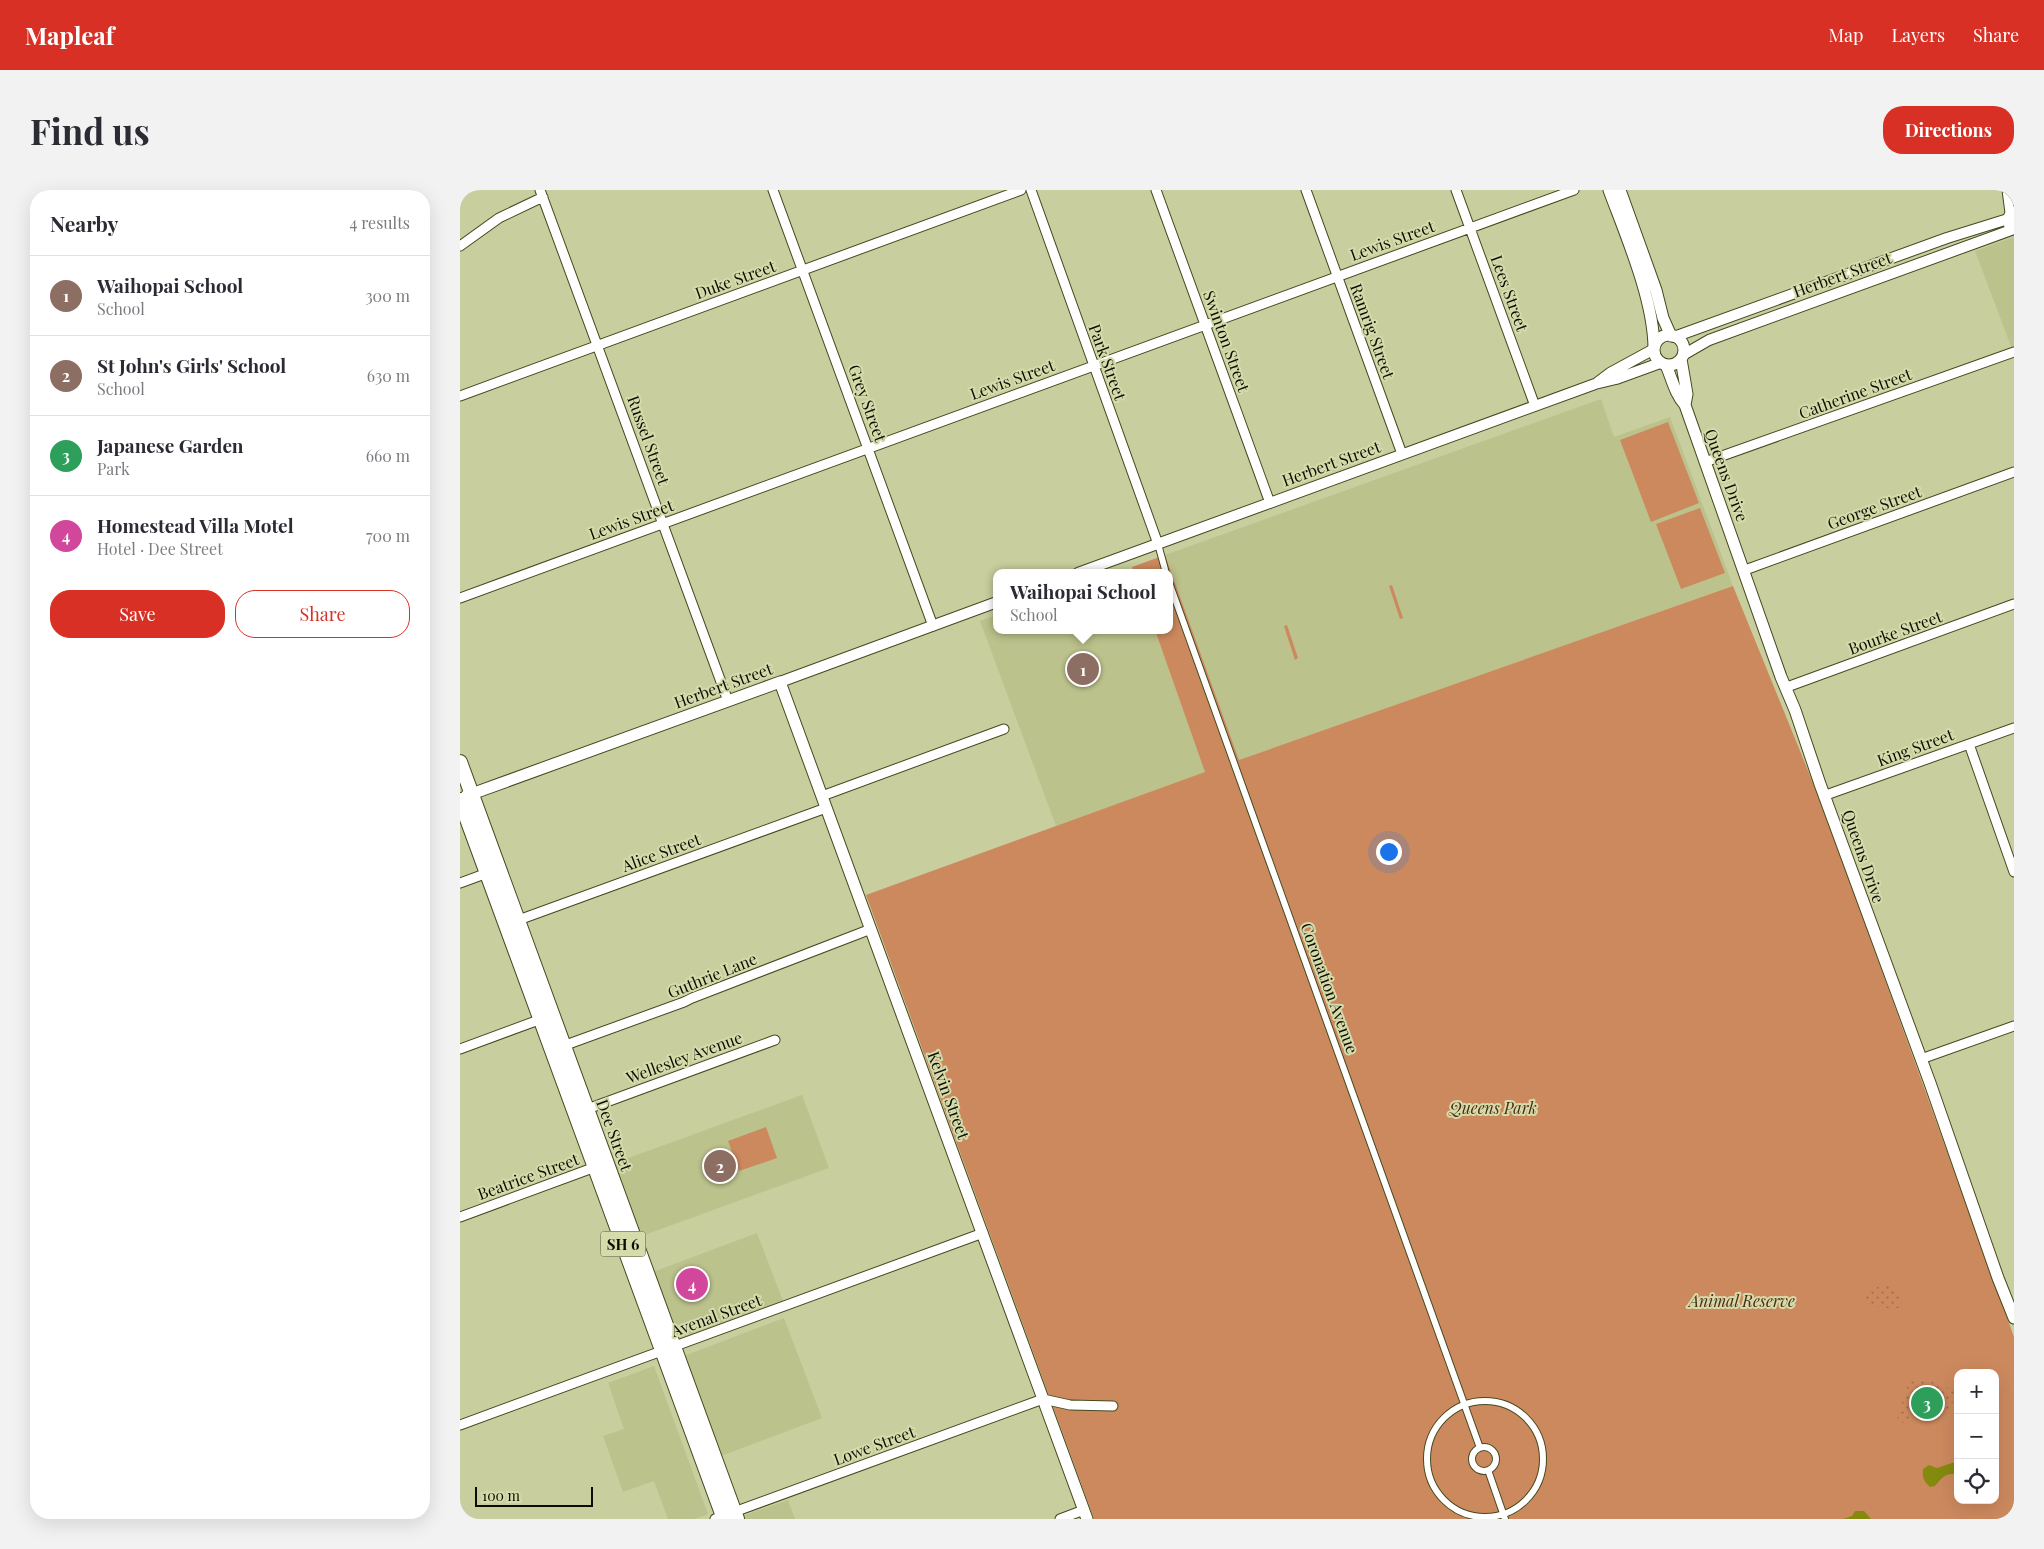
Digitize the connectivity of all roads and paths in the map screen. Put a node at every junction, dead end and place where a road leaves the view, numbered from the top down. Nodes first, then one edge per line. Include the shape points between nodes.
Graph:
1 (773, 190) edge
2 (1021, 190) edge
3 (1030, 190) edge
4 (1156, 190) edge
5 (1306, 190) edge
6 (1456, 190) edge
7 (1574, 190) edge
8 (1609, 190) edge
9 (1620, 190) edge
10 (2008, 190) edge
11 (542, 193) edge
12 (2014, 196) edge
13 (2011, 214) edge
14 (1470, 228) junction
15 (2014, 229) edge
16 (460, 246) edge
17 (803, 270) junction
18 (1337, 276) junction
19 (1846, 276) junction
20 (1850, 288) junction
21 (1205, 325) junction
22 (1673, 336) junction
23 (598, 346) junction
24 (1654, 348) junction
25 (2014, 352) edge
26 (1682, 357) junction
27 (1663, 364) junction
28 (1093, 365) junction
29 (1595, 384) junction
30 (460, 396) edge
31 (1685, 405) junction
32 (1535, 406) junction
33 (868, 448) junction
34 (1402, 454) junction
35 (1705, 462) junction
36 (2014, 472) edge
37 (1270, 503) junction
38 (663, 523) junction
39 (1158, 544) junction
40 (1089, 569) edge
41 (1165, 569) edge
42 (1745, 570) junction
43 (1173, 593) edge
44 (460, 598) edge
45 (993, 604) edge
46 (2014, 604) edge
47 (933, 626) junction
48 (780, 682) junction
49 (1787, 687) junction
50 (728, 701) junction
51 (2014, 728) edge
52 (1004, 729) dead end
53 (1969, 744) junction
54 (460, 762) edge
55 (1826, 795) junction
56 (822, 796) junction
57 (464, 798) edge
58 (826, 808) junction
59 (493, 871) junction
60 (2014, 872) edge
61 (460, 883) edge
62 (512, 922) junction
63 (871, 929) junction
64 (546, 1017) junction
65 (2014, 1026) edge
66 (775, 1040) dead end
67 (563, 1046) junction
68 (460, 1049) edge
69 (1922, 1059) junction
70 (581, 1111) junction
71 (601, 1166) junction
72 (460, 1217) edge
73 (983, 1234) junction
74 (2014, 1318) edge
75 (668, 1349) junction
76 (1043, 1399) junction
77 (1465, 1404) junction
78 (1113, 1406) dead end
79 (460, 1424) edge
80 (1480, 1448) junction
81 (1488, 1470) junction
82 (1086, 1514) edge
83 (726, 1517) edge
84 (1505, 1517) edge
85 (1060, 1519) edge

1 - 17 street, Grey Street
2 - 17 street, Duke Street
3 - 28 street, Park Street
4 - 21 street, Swinton Street
5 - 18 street, Ramrig Street
6 - 14 street, Lees Street
7 - 14 street, Lewis Street
8 - 24 main road via 1648,305 1654,329
9 - 22 main road via 1663,318
10 - 12 street
10 - 13 street
11 - 16 street
11 - 23 street, Russel Street
13 - 15 street via 2009,225
13 - 19 street, Herbert Street
14 - 18 street, Lewis Street
14 - 32 street, Lees Street
15 - 20 street, Herbert Street
17 - 23 street, Duke Street
17 - 33 street, Grey Street
18 - 21 street, Lewis Street
18 - 34 street, Ramrig Street
19 - 20 street
19 - 22 street, Herbert Street
20 - 26 street, Herbert Street via 1709,340
21 - 28 street, Lewis Street
21 - 37 street, Swinton Street
22 - 24 main road, Herbert Street via 1658,340
22 - 26 main road via 1682,343
23 - 30 street, Duke Street
23 - 38 street, Russel Street
24 - 27 main road via 1655,355
24 - 29 street, Herbert Street
25 - 35 street, Catherine Street
26 - 27 main road, Herbert Street via 1674,364
26 - 31 main road, Queens Drive via 1687,394
27 - 29 street, Herbert Street
27 - 31 main road, Queens Drive
28 - 33 street, Lewis Street
28 - 39 street, Park Street
29 - 32 street, Herbert Street
31 - 35 main road, Queens Drive
32 - 34 street, Herbert Street
33 - 38 street, Lewis Street
33 - 47 street, Grey Street
34 - 37 street, Herbert Street
35 - 42 main road, Queens Drive
36 - 42 street, George Street
37 - 39 street, Herbert Street
38 - 44 street, Lewis Street
38 - 50 street, Russel Street
39 - 40 street, Herbert Street
39 - 41 street
42 - 49 main road, Queens Drive
43 - 77 street, Coronation Avenue
45 - 47 street, Herbert Street
46 - 49 street, Bourke Street
47 - 48 street, Herbert Street
48 - 50 main road, Herbert Street
48 - 56 main road, Kelvin Street
49 - 55 main road, Queens Drive
50 - 57 main road, Herbert Street
51 - 53 street, King Street
52 - 56 street
53 - 55 street, King Street
53 - 60 street
54 - 57 main road, Dee Street / SH 6
55 - 69 main road, Queens Drive
56 - 58 main road, Kelvin Street
57 - 59 main road, Dee Street / SH 6
58 - 62 street, Alice Street
58 - 63 main road, Kelvin Street
59 - 61 street
59 - 62 main road, Dee Street / SH 6
62 - 64 main road, Dee Street / SH 6
63 - 67 street, Guthrie Lane
63 - 73 main road, Kelvin Street
64 - 67 main road, Dee Street / SH 6
64 - 68 street
64 - 70 main road, Dee Street / SH 6
65 - 69 street
66 - 70 street, Wellesley Avenue
67 - 70 main road, Dee Street / SH 6
69 - 74 main road, Queens Drive
70 - 71 main road, Dee Street / SH 6
71 - 72 street, Beatrice Street
71 - 75 main road, Dee Street / SH 6
73 - 75 street, Avenal Street
73 - 76 main road, Kelvin Street
75 - 79 street, Avenal Street
75 - 83 main road, Dee Street / SH 6
76 - 78 street via 1070,1405
76 - 82 main road, Kelvin Street
76 - 83 street, Lowe Street
77 - 80 street, Coronation Avenue
77 - 84 street via 1450,1412 1430,1439 1426,1455 1433,1487 1456,1510 1471,1516
77 - 84 street via 1493,1401 1520,1412 1531,1422 1543,1447 1544,1460 1537,1487 1528,1499
80 - 81 street via 1474,1453 1474,1465 1480,1470
80 - 81 street via 1491,1449 1496,1455 1494,1466
81 - 84 street
82 - 85 street

